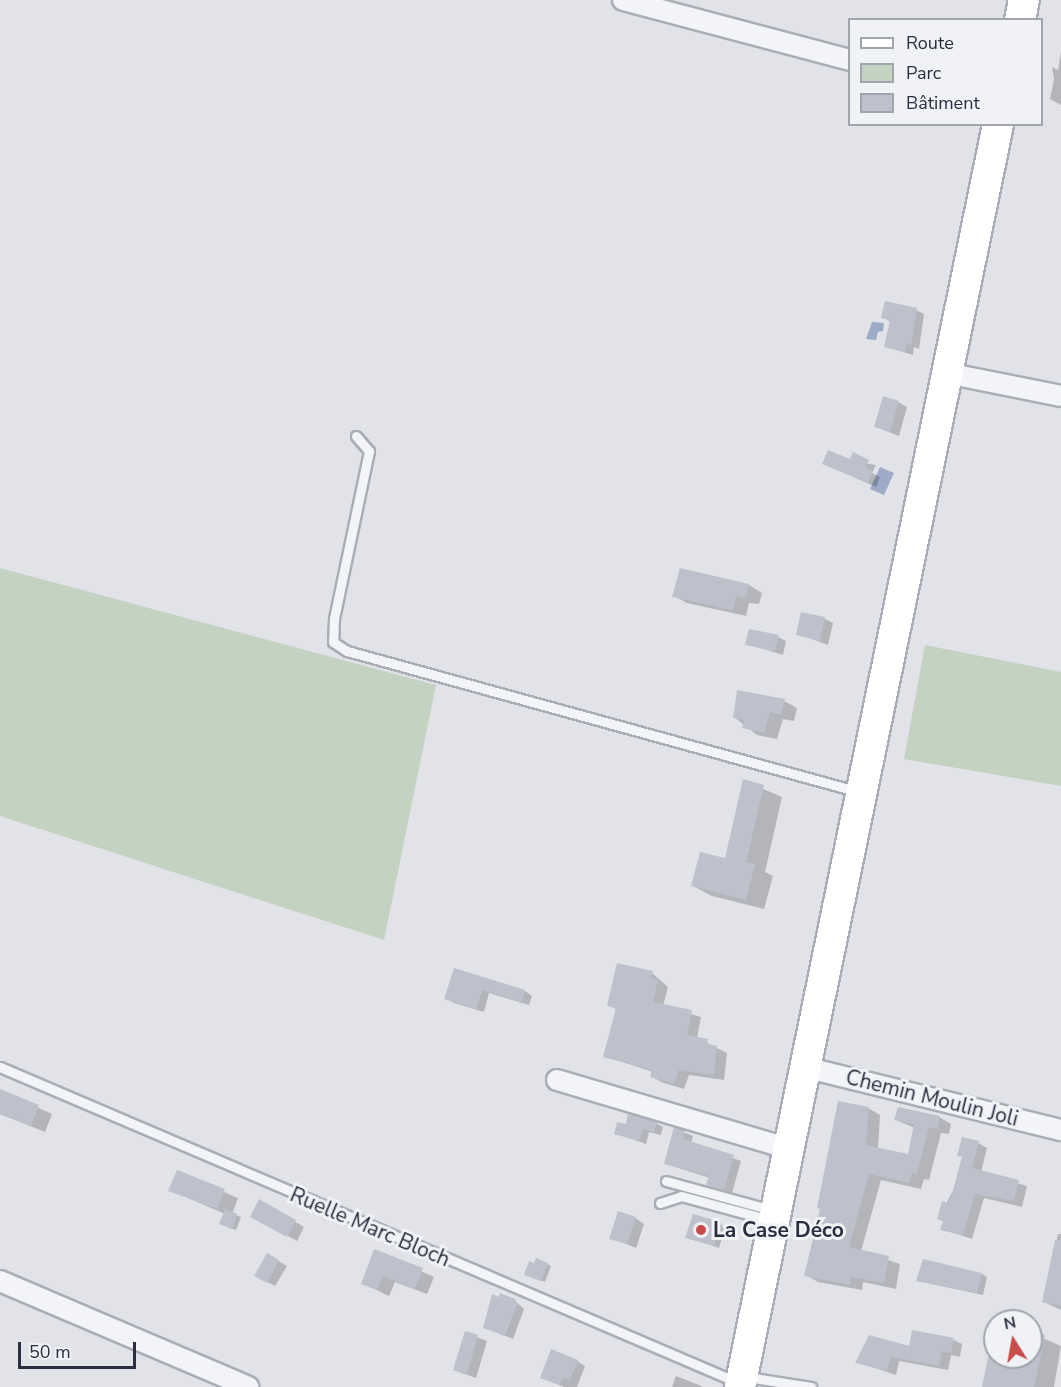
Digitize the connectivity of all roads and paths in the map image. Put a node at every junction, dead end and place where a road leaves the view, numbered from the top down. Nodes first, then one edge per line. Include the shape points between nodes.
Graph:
1 (623, 0) edge
2 (1024, 0) edge
3 (1020, 18) edge
4 (848, 60) edge
5 (998, 126) edge
6 (946, 373) junction
7 (1061, 396) edge
8 (356, 436) dead end
9 (860, 792) junction
10 (0, 1067) edge
11 (804, 1067) junction
12 (557, 1080) dead end
13 (1061, 1130) edge
14 (787, 1148) junction
15 (666, 1181) dead end
16 (660, 1203) dead end
17 (774, 1216) junction
18 (0, 1281) edge
19 (741, 1382) edge
20 (248, 1387) edge
21 (811, 1387) edge

1 - 4 street
2 - 3 main road
5 - 6 main road
6 - 7 street
6 - 9 main road
8 - 9 lane via 369,451 334,618 333,642 347,651
9 - 11 main road
10 - 19 lane, Ruelle Marc Bloch
11 - 13 street, Chemin Moulin Joli
11 - 14 main road
12 - 14 street
14 - 17 main road
15 - 17 lane
16 - 17 lane via 681,1196
17 - 19 main road
18 - 20 street
19 - 21 lane, Ruelle Marc Bloch

